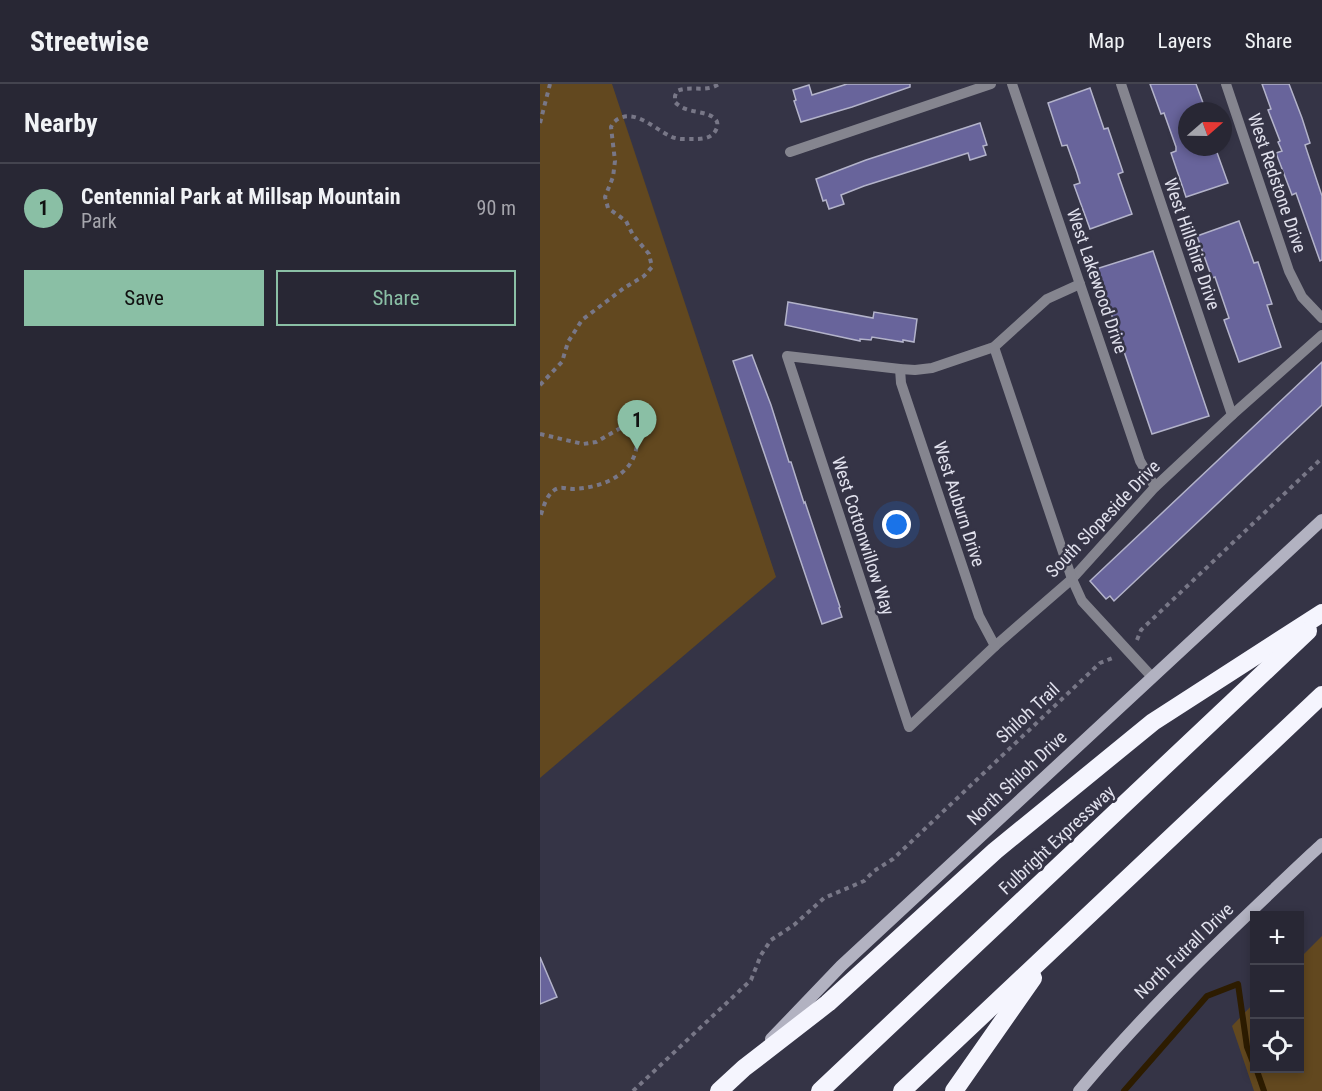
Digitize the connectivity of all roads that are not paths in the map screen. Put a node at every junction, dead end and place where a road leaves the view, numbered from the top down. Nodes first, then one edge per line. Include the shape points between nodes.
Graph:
1 (991, 84) edge
2 (1012, 84) edge
3 (1121, 84) edge
4 (1226, 84) edge
5 (790, 152) dead end
6 (1080, 284) junction
7 (1322, 318) edge
8 (1322, 335) edge
9 (994, 347) junction
10 (900, 369) junction
11 (1232, 415) junction
12 (1155, 487) junction
13 (1322, 520) edge
14 (1072, 579) junction
15 (1322, 613) edge
16 (1322, 618) edge
17 (995, 646) junction
18 (1152, 677) junction
19 (1322, 695) edge
20 (909, 727) joint
21 (1322, 844) edge
22 (1054, 947) junction
23 (744, 1068) junction
24 (719, 1091) edge
25 (820, 1091) edge
26 (902, 1091) edge
27 (954, 1091) edge
28 (1079, 1091) edge

1 - 5 lane
2 - 6 lane, West Lakewood Drive
3 - 11 lane, West Hillshire Drive
4 - 7 lane, West Redstone Drive via 1289,271 1302,297
6 - 9 lane via 1047,298
6 - 12 lane, West Lakewood Drive via 1140,461
8 - 11 lane, South Slopeside Drive
9 - 10 lane via 932,368
9 - 14 lane
10 - 17 lane, West Auburn Drive via 901,383 979,616
10 - 20 lane, West Cottonwillow Way via 786,356
11 - 12 lane, South Slopeside Drive
12 - 14 lane, South Slopeside Drive
13 - 18 main road, North Shiloh Drive
14 - 17 lane, South Slopeside Drive
14 - 18 lane via 1082,601
15 - 23 highway via 1153,722 994,851 828,1003
16 - 25 highway, Fulbright Expressway
17 - 20 lane, South Slopeside Drive
18 - 23 main road, North Shiloh Drive via 841,966
19 - 22 highway
21 - 28 main road, North Futrall Drive via 1155,1005
22 - 26 highway
22 - 27 highway
23 - 24 highway

